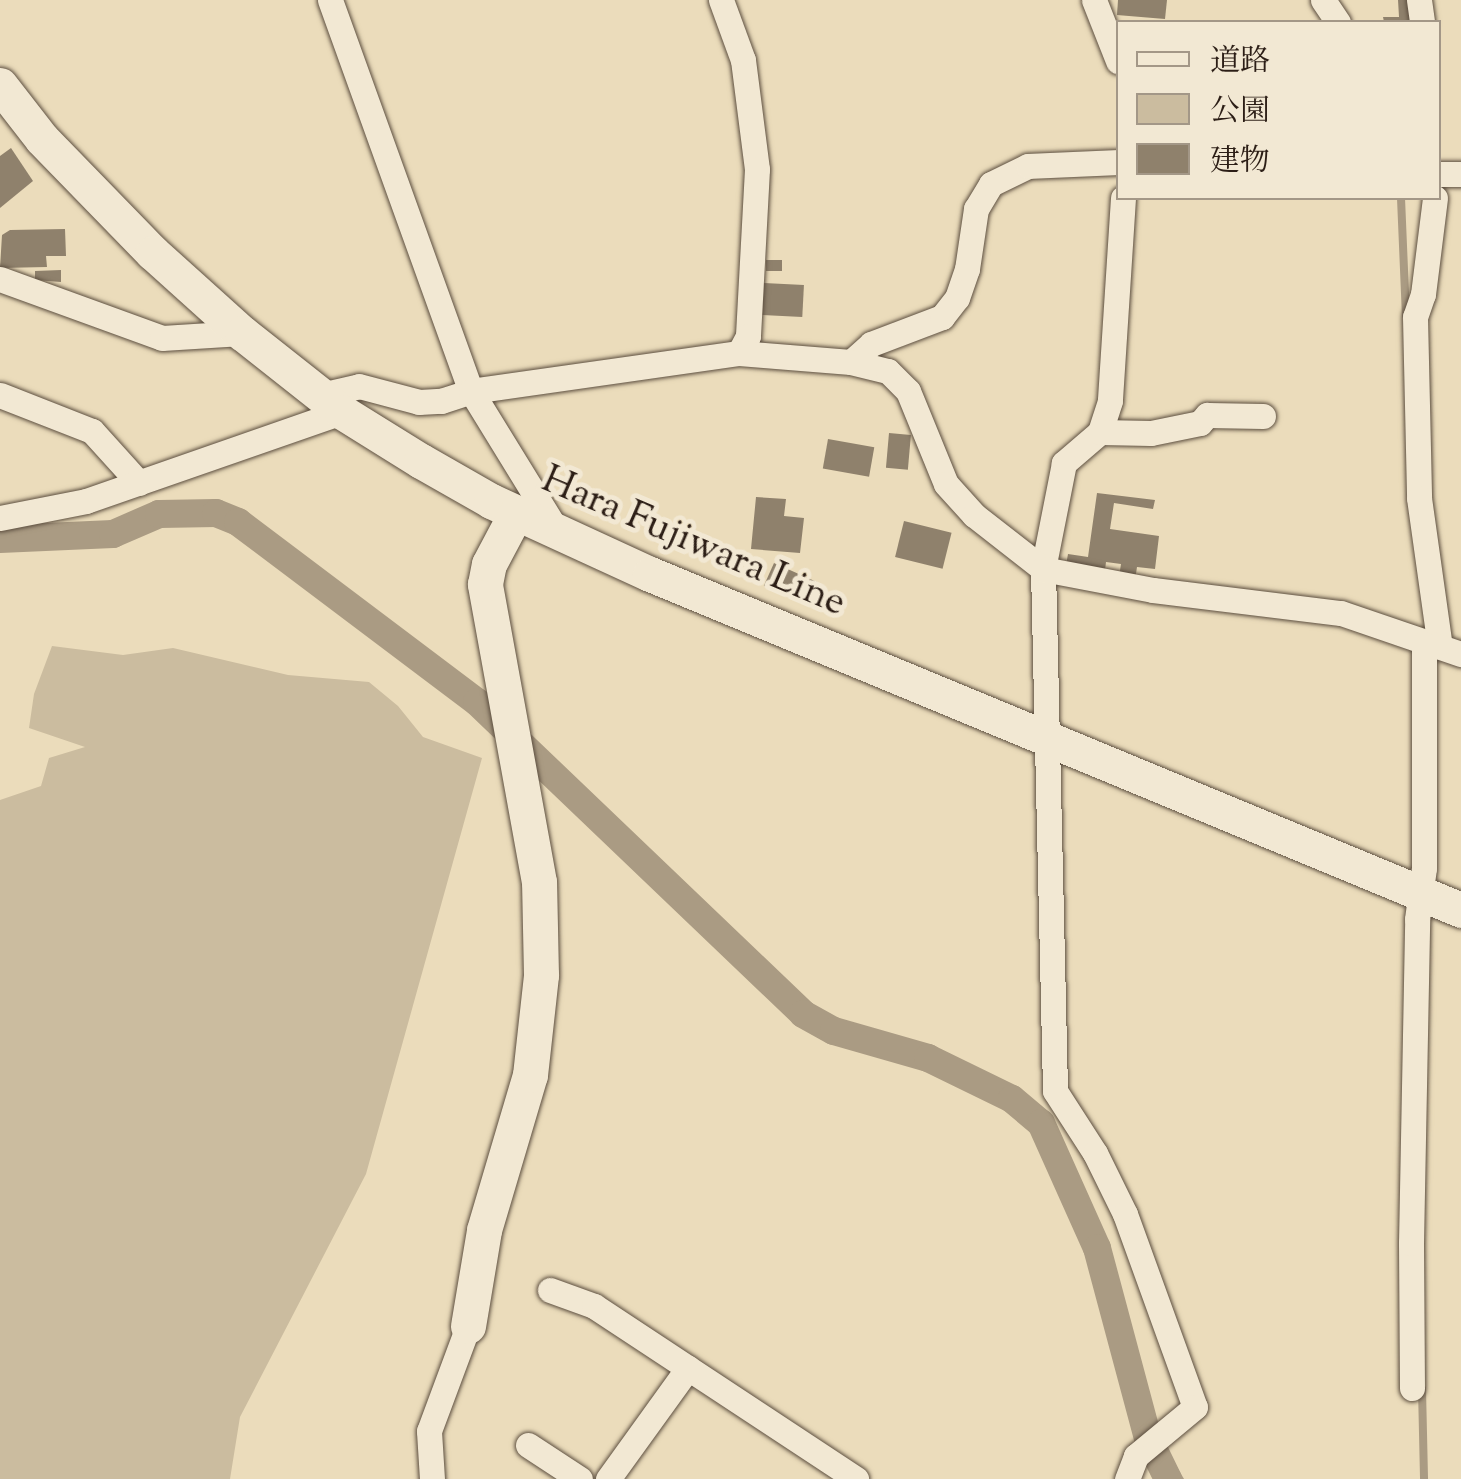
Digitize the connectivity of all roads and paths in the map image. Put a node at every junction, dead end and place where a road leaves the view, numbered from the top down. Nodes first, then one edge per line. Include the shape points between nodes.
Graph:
1 (330, 0) edge
2 (721, 0) edge
3 (1094, 0) edge
4 (1116, 56) edge
5 (0, 85) edge
6 (1116, 162) edge
7 (1124, 200) edge
8 (1435, 200) edge
9 (0, 279) edge
10 (242, 333) junction
11 (739, 353) junction
12 (851, 362) junction
13 (471, 391) junction
14 (0, 395) edge
15 (331, 404) junction
16 (1263, 416) dead end
17 (1100, 432) junction
18 (140, 484) junction
19 (516, 513) junction
20 (0, 518) edge
21 (559, 534) junction
22 (1043, 569) junction
23 (1438, 647) edge
24 (1048, 737) junction
25 (1420, 894) junction
26 (1461, 910) edge
27 (550, 1290) dead end
28 (468, 1326) joint
29 (688, 1368) junction
30 (1412, 1388) dead end
31 (528, 1445) dead end
32 (432, 1479) edge
33 (580, 1479) edge
34 (608, 1479) edge
35 (856, 1479) edge
36 (1127, 1479) edge

1 - 13 street
2 - 11 street via 743,60 757,169 748,336
3 - 4 street
5 - 10 main road, Hara Fujiwara Line via 42,139
6 - 12 street via 1028,166 992,184 976,208 957,298 942,316 872,344
7 - 17 street via 1110,400
8 - 23 street via 1414,317 1419,498
9 - 10 street via 162,338
10 - 15 main road, Hara Fujiwara Line
11 - 12 street
11 - 13 street
12 - 22 street via 888,371 908,392 946,484
13 - 15 street via 419,402 359,386
13 - 21 street
14 - 18 street via 92,431
15 - 18 street
15 - 19 main road, Hara Fujiwara Line
16 - 17 street via 1207,415 1200,423 1151,434
17 - 22 street via 1064,463
18 - 20 street
19 - 21 main road, Hara Fujiwara Line
19 - 28 main road via 488,564 486,584 540,882 541,975 530,1076 484,1230
21 - 24 main road, Hara Fujiwara Line
22 - 23 street via 1341,614
22 - 24 street
23 - 25 street
24 - 25 main road, Hara Fujiwara Line
24 - 36 street via 1055,1091 1125,1214 1195,1407 1151,1442
25 - 26 main road, Hara Fujiwara Line
25 - 30 street
27 - 29 street via 594,1306
28 - 32 street via 429,1432
29 - 34 street
29 - 35 street
31 - 33 street

